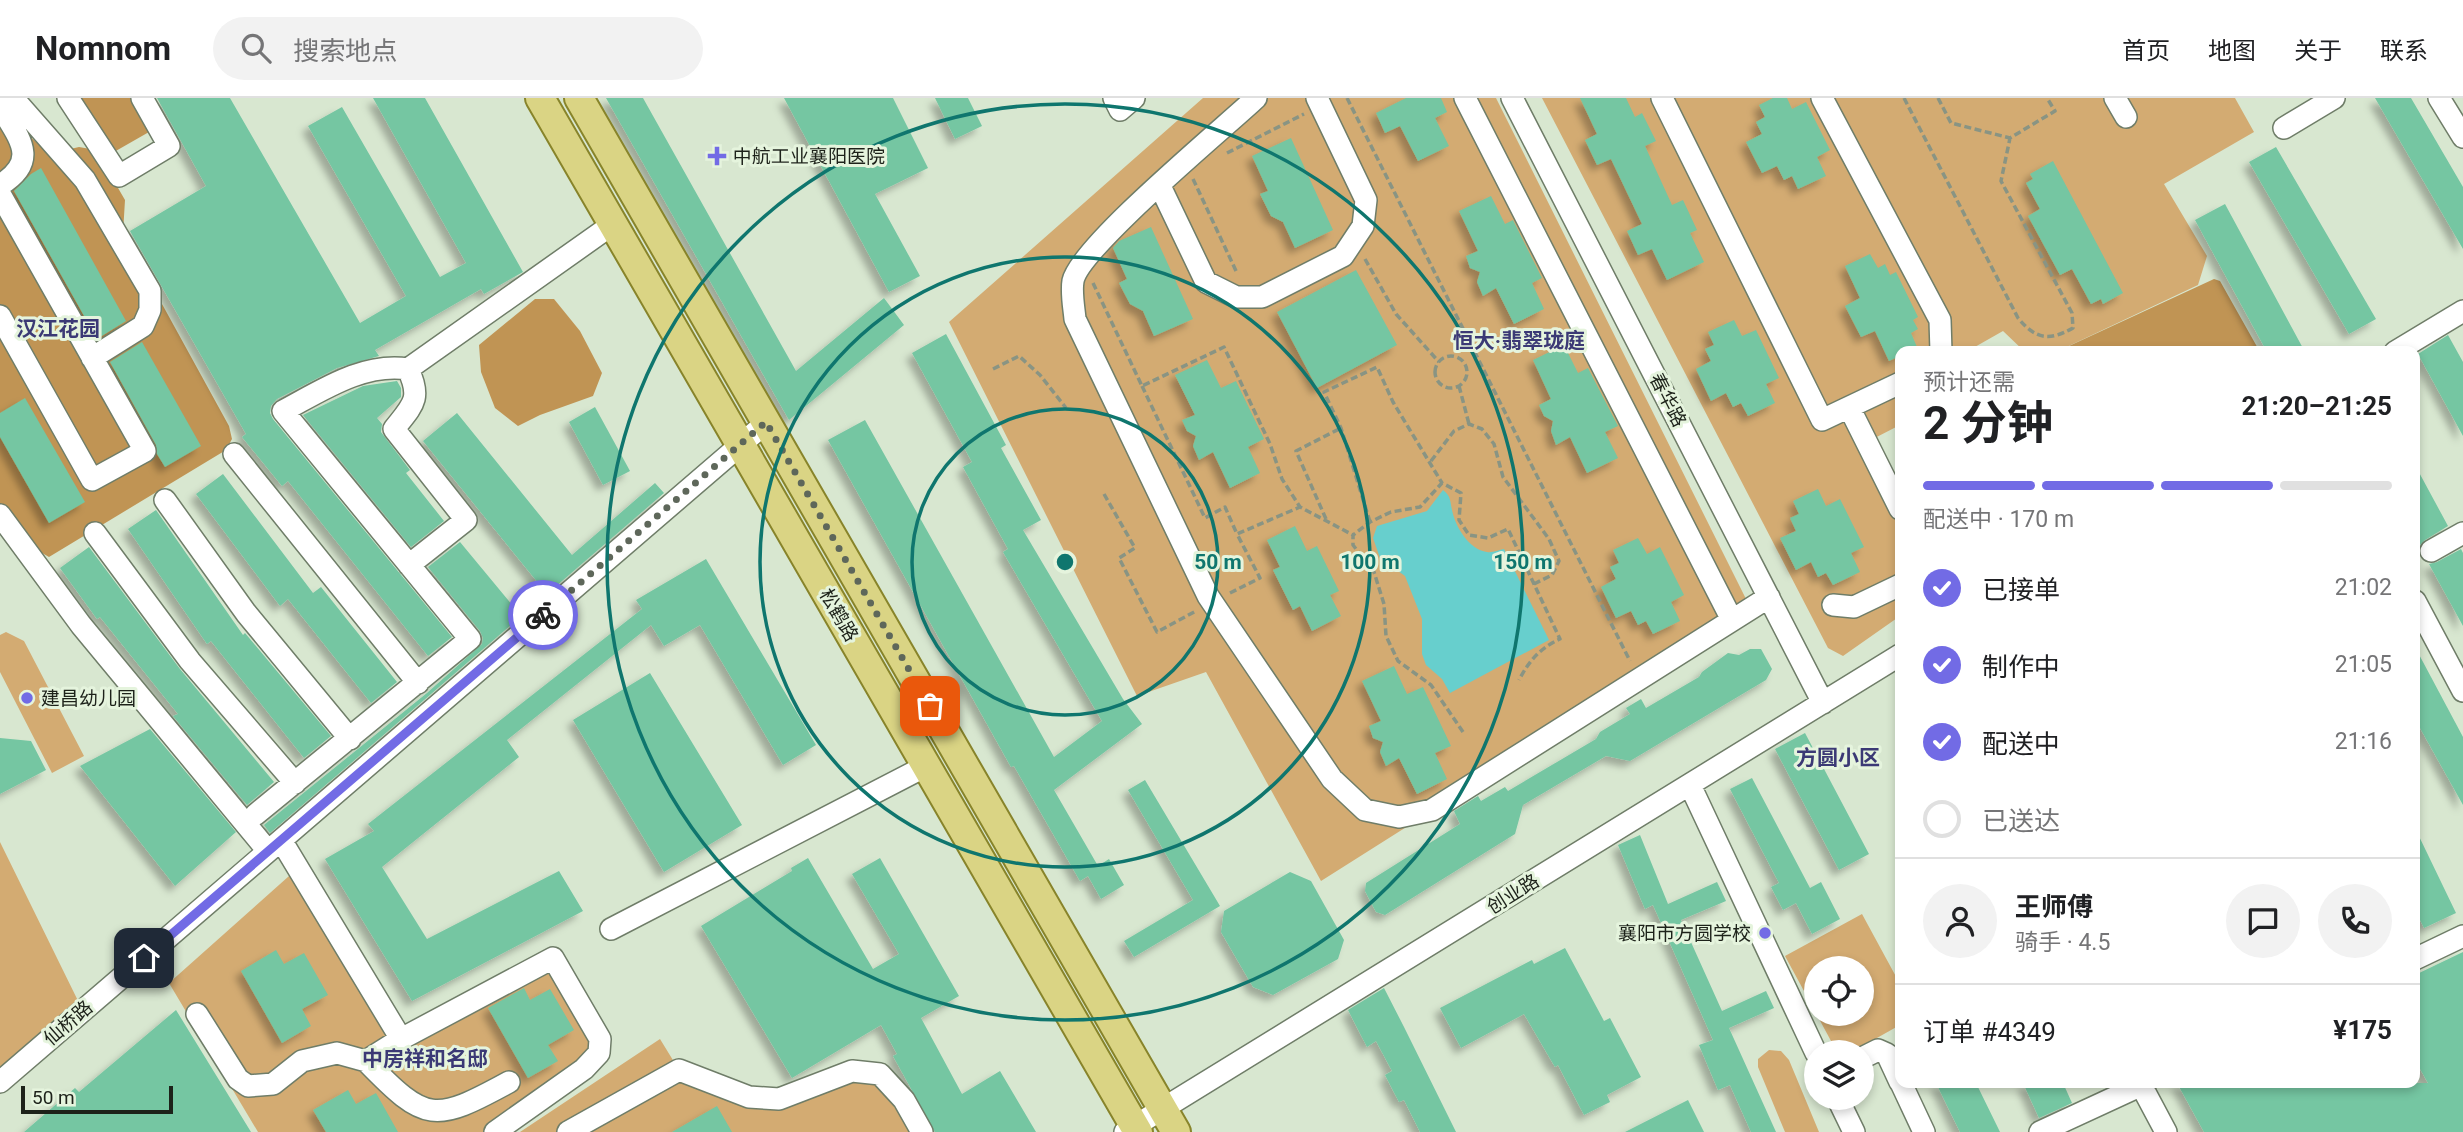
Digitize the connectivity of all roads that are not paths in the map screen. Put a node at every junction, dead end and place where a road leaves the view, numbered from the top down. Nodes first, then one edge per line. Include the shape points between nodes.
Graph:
1 (13, 98) edge
2 (68, 98) edge
3 (142, 98) edge
4 (540, 98) edge
5 (579, 98) edge
6 (1114, 98) edge
7 (1134, 98) edge
8 (1256, 98) edge
9 (1465, 98) edge
10 (1512, 98) edge
11 (1662, 98) edge
12 (1822, 98) edge
13 (2334, 98) edge
14 (2439, 98) edge
15 (1319, 102) edge
16 (0, 106) edge
17 (2284, 128) dead end
18 (7, 133) edge
19 (2463, 137) edge
20 (0, 185) edge
21 (1160, 186) junction
22 (2, 204) edge
23 (613, 224) junction
24 (2463, 311) edge
25 (0, 316) edge
26 (1941, 346) edge
27 (2405, 346) edge
28 (92, 358) junction
29 (408, 369) junction
30 (1895, 386) edge
31 (1850, 409) junction
32 (766, 422) junction
33 (741, 445) junction
34 (234, 454) dead end
35 (1895, 499) edge
36 (165, 500) dead end
37 (0, 515) edge
38 (95, 533) dead end
39 (2463, 533) edge
40 (2431, 551) dead end
41 (409, 565) junction
42 (1895, 587) edge
43 (1769, 597) junction
44 (1833, 605) dead end
45 (2420, 610) edge
46 (1732, 620) junction
47 (1895, 658) edge
48 (418, 683) junction
49 (2463, 691) edge
50 (1823, 703) junction
51 (350, 739) junction
52 (926, 766) junction
53 (295, 783) junction
54 (1690, 785) junction
55 (255, 815) dead end
56 (274, 846) junction
57 (611, 929) dead end
58 (2463, 936) edge
59 (2420, 957) edge
60 (197, 1014) dead end
61 (401, 1039) junction
62 (1810, 1040) edge
63 (1874, 1052) edge
64 (366, 1061) junction
65 (1895, 1071) edge
66 (0, 1082) edge
67 (509, 1082) dead end
68 (1903, 1088) edge
69 (2134, 1088) edge
70 (2145, 1088) edge
71 (1844, 1110) edge
72 (1169, 1121) edge
73 (1133, 1130) edge
74 (495, 1132) edge
75 (568, 1132) edge
76 (922, 1132) edge
77 (1854, 1132) edge
78 (1924, 1132) edge
79 (2040, 1132) edge
80 (2166, 1132) edge

1 - 28 street via 85,180 150,291 150,310 143,326
2 - 3 street via 119,176 169,146
4 - 23 main road, 松鹤路
5 - 32 main road, 松鹤路
6 - 7 street via 1120,110
8 - 21 street
9 - 46 street
10 - 43 street, 春华路
11 - 31 street via 1822,420
12 - 26 street via 1940,320
13 - 17 street
14 - 19 street
15 - 21 street via 1366,200 1363,226 1343,256 1262,297 1236,297 1206,282
16 - 18 street
18 - 20 street via 21,142 24,159 15,176
21 - 46 street via 1083,261 1073,281 1074,319 1212,602 1332,779 1366,810 1399,817 1432,810
22 - 28 street
23 - 29 street
23 - 33 main road, 松鹤路
24 - 27 street
25 - 28 street via 92,480 145,451
29 - 41 street via 416,386 413,405 394,429 466,520
29 - 41 street via 391,366 344,378 283,411
30 - 31 street
31 - 35 street
32 - 33 street, 仙桥路
32 - 72 main road, 松鹤路
33 - 52 main road, 松鹤路
33 - 56 street, 仙桥路
34 - 48 street
36 - 51 street via 246,613
37 - 56 street via 81,625
38 - 53 street via 190,661
39 - 40 street
41 - 48 street via 470,639
42 - 44 street via 1854,607
43 - 46 street
43 - 50 street, 春华路
45 - 49 street
47 - 50 street, 创业路
48 - 51 street
50 - 54 street, 创业路
51 - 53 street
52 - 57 street
52 - 73 main road, 松鹤路
53 - 55 street
54 - 62 street
54 - 72 street, 创业路
56 - 61 street
56 - 66 street, 仙桥路
58 - 59 street
60 - 64 street via 238,1079 248,1086 274,1084 302,1061 337,1053
61 - 64 street
61 - 74 street via 553,958 600,1039 599,1053 584,1069
63 - 65 street via 1887,1054
64 - 67 street via 394,1091 417,1107 440,1112 467,1105
68 - 78 street
69 - 79 street
70 - 80 street
71 - 77 street
72 - 73 street, 创业路
75 - 76 street via 679,1070 749,1097 779,1099 852,1071 880,1074 904,1100

